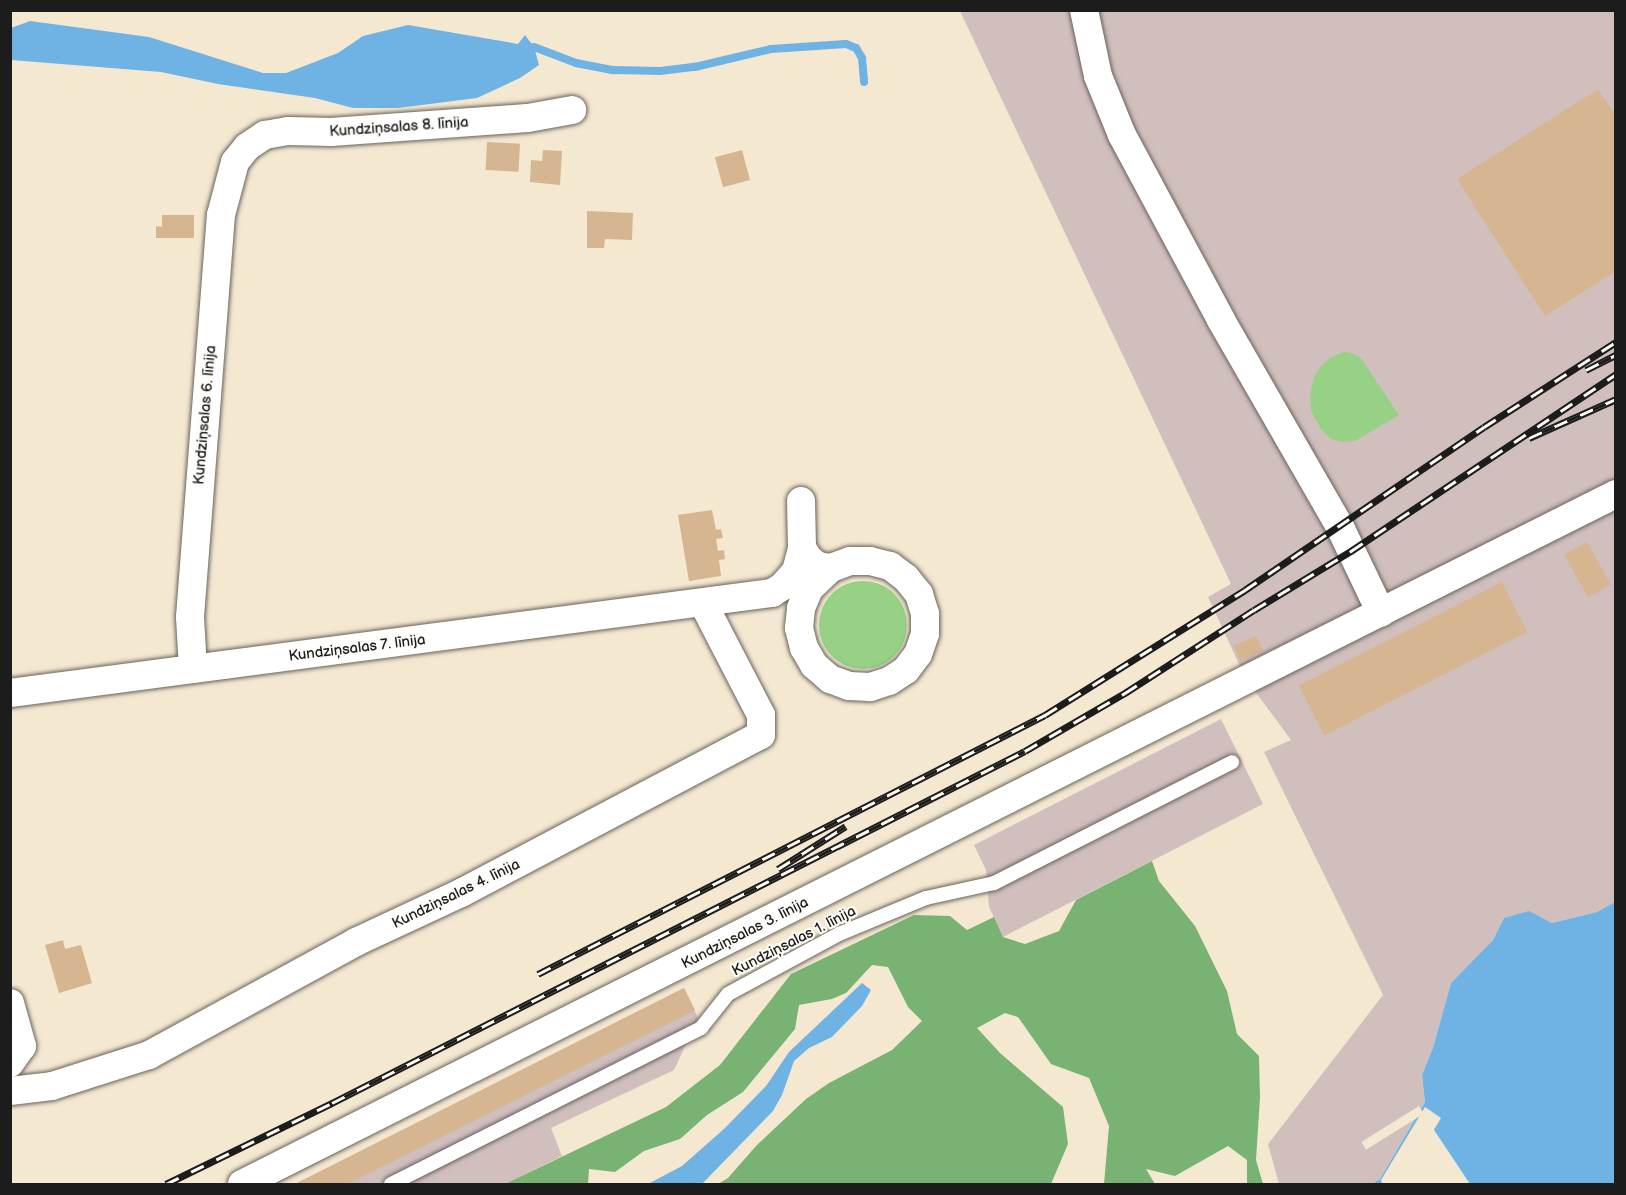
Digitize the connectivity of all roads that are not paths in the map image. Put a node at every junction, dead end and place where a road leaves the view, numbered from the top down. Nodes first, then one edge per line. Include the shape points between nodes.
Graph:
1 (1084, 10) edge
2 (572, 110) dead end
3 (235, 162) joint
4 (1616, 494) edge
5 (801, 501) dead end
6 (802, 548) junction
7 (831, 568) junction
8 (772, 593) junction
9 (703, 603) junction
10 (801, 608) junction
11 (1381, 613) junction
12 (193, 669) junction
13 (10, 693) edge
14 (1232, 762) dead end
15 (10, 1003) edge
16 (10, 1063) edge
17 (10, 1091) edge
18 (242, 1185) edge
19 (391, 1185) edge

1 - 11 street via 1098,76 1127,145 1209,300 1340,527
2 - 3 street, Kundziņsalas 8. līnija via 528,118 331,132 288,131 265,135 247,147
3 - 12 street, Kundziņsalas 6. līnija via 219,238 190,617
4 - 11 street, Kundziņsalas 3. līnija
5 - 6 street
6 - 7 street via 809,560
6 - 8 street via 796,571
7 - 10 street via 809,589
7 - 10 street via 850,561 890,566 919,594 925,634 918,654 906,670 870,687 849,686 830,679 814,666 804,648 799,628
8 - 9 street, Kundziņsalas 7. līnija
8 - 10 street via 786,594
9 - 12 street, Kundziņsalas 7. līnija
9 - 17 street, Kundziņsalas 4. līnija via 761,715 761,735 461,893 346,947 149,1055 52,1086
11 - 18 street, Kundziņsalas 3. līnija
12 - 13 street, Kundziņsalas 7. līnija
14 - 19 lane, Kundziņsalas 1. līnija via 994,883 926,898 839,934 728,994 701,1028
15 - 16 street via 22,1046

